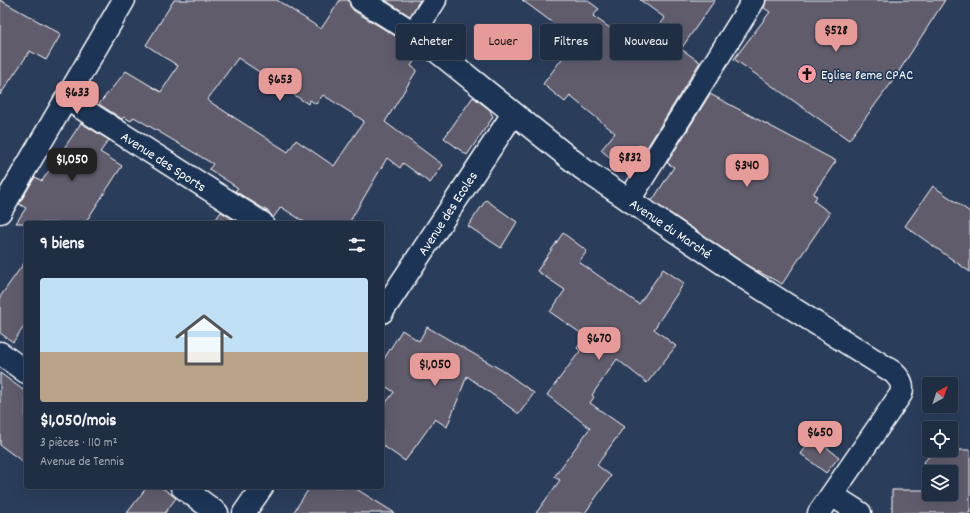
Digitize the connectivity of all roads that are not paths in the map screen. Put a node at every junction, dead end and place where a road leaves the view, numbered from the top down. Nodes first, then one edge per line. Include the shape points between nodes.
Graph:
1 (124, 0) edge
2 (361, 0) edge
3 (435, 0) edge
4 (754, 0) edge
5 (400, 24) edge
6 (420, 24) edge
7 (447, 60) edge
8 (67, 99) junction
9 (513, 114) junction
10 (629, 200) junction
11 (0, 212) edge
12 (259, 221) edge
13 (384, 305) edge
14 (0, 353) edge
15 (24, 371) edge
16 (185, 489) edge
17 (261, 489) edge
18 (832, 495) junction
19 (217, 513) edge
20 (244, 513) edge
21 (819, 513) edge
22 (860, 513) edge

1 - 8 street
2 - 5 street, Avenue du Marché
3 - 6 street
4 - 10 street
7 - 9 street, Avenue du Marché
8 - 11 street
8 - 12 street, Avenue des Sports
9 - 10 street, Avenue du Marché via 583,169
9 - 13 street, Avenue des Ecoles
10 - 18 street, Avenue du Marché via 743,277 893,372 901,382 901,394
14 - 15 street
16 - 19 street
17 - 20 street
18 - 21 street
18 - 22 street

